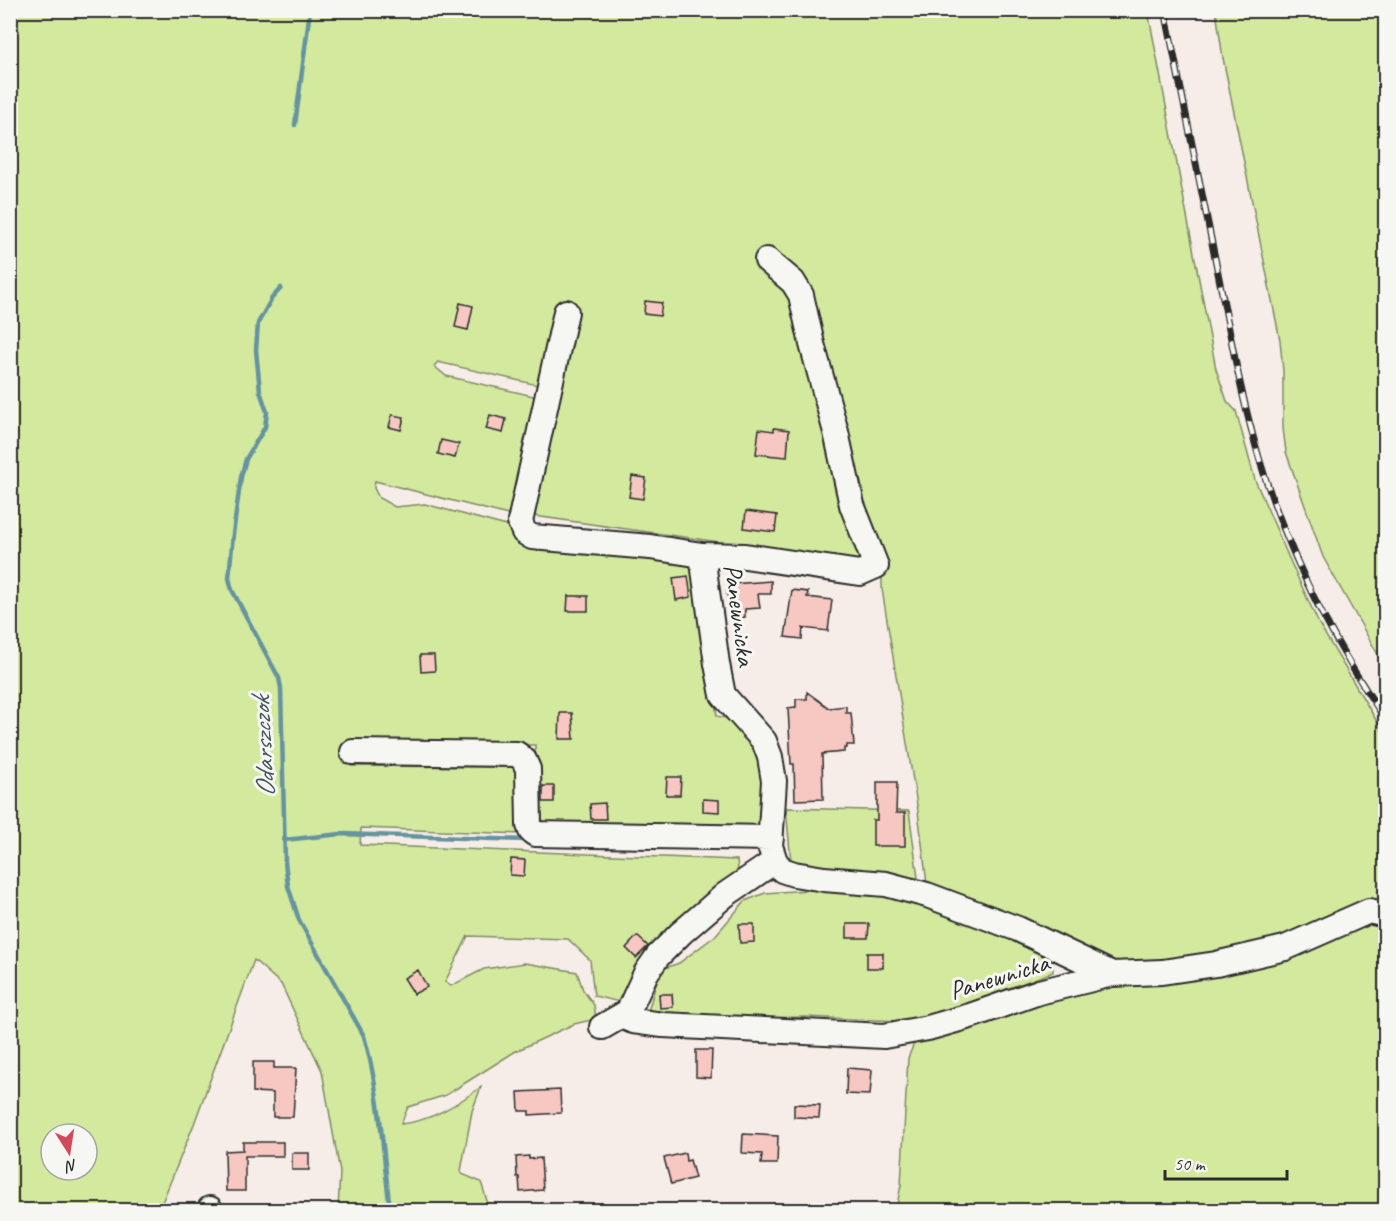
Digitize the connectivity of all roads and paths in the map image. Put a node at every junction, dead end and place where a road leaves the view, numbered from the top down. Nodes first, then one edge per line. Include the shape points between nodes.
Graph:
1 (767, 260) dead end
2 (566, 312) dead end
3 (702, 555) junction
4 (352, 752) dead end
5 (771, 838) junction
6 (775, 861) junction
7 (1386, 915) edge
8 (1112, 974) junction

1 - 3 street, Panewnicka via 793,282 803,302 852,505 876,566 860,573 745,556
2 - 3 street via 520,522 524,531 532,537
3 - 5 street, Panewnicka via 723,695 764,741 770,757 774,781
4 - 5 street via 517,754 528,769 529,825 535,834
5 - 6 street, Panewnicka
6 - 8 street via 782,870 794,874 886,884 927,895 1018,929
6 - 8 street, Panewnicka via 681,933 646,973 628,1012 612,1021 884,1036 928,1028 1039,992
7 - 8 street, Panewnicka via 1369,911 1285,948 1216,964

